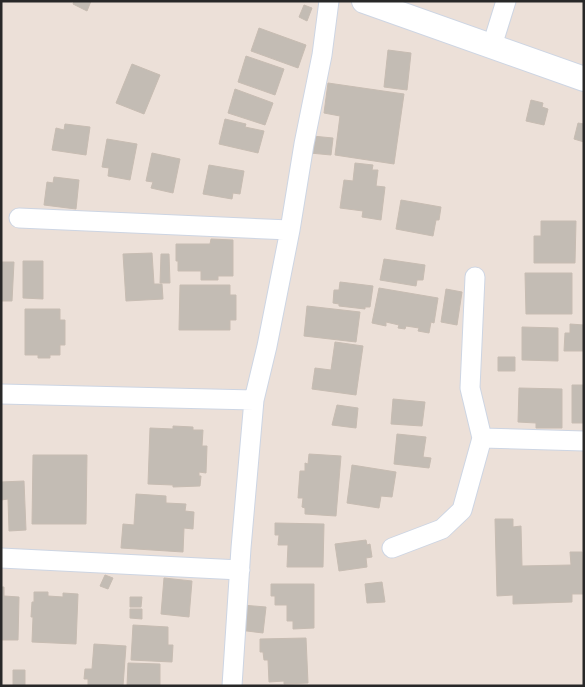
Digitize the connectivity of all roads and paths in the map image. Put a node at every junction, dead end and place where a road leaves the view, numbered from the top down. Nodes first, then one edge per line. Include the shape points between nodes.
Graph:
1 (329, 1) edge
2 (364, 1) edge
3 (506, 1) edge
4 (492, 46) junction
5 (584, 79) edge
6 (19, 218) dead end
7 (290, 230) junction
8 (475, 277) dead end
9 (1, 394) edge
10 (254, 400) junction
11 (482, 438) junction
12 (584, 440) edge
13 (392, 548) dead end
14 (1, 558) edge
15 (240, 570) junction
16 (232, 686) edge

1 - 7 street
2 - 4 street
3 - 4 street
4 - 5 street
6 - 7 street
7 - 10 street
8 - 11 street via 470,388
9 - 10 street
10 - 15 street
11 - 12 street
11 - 13 street via 462,510 442,529
14 - 15 street
15 - 16 street

